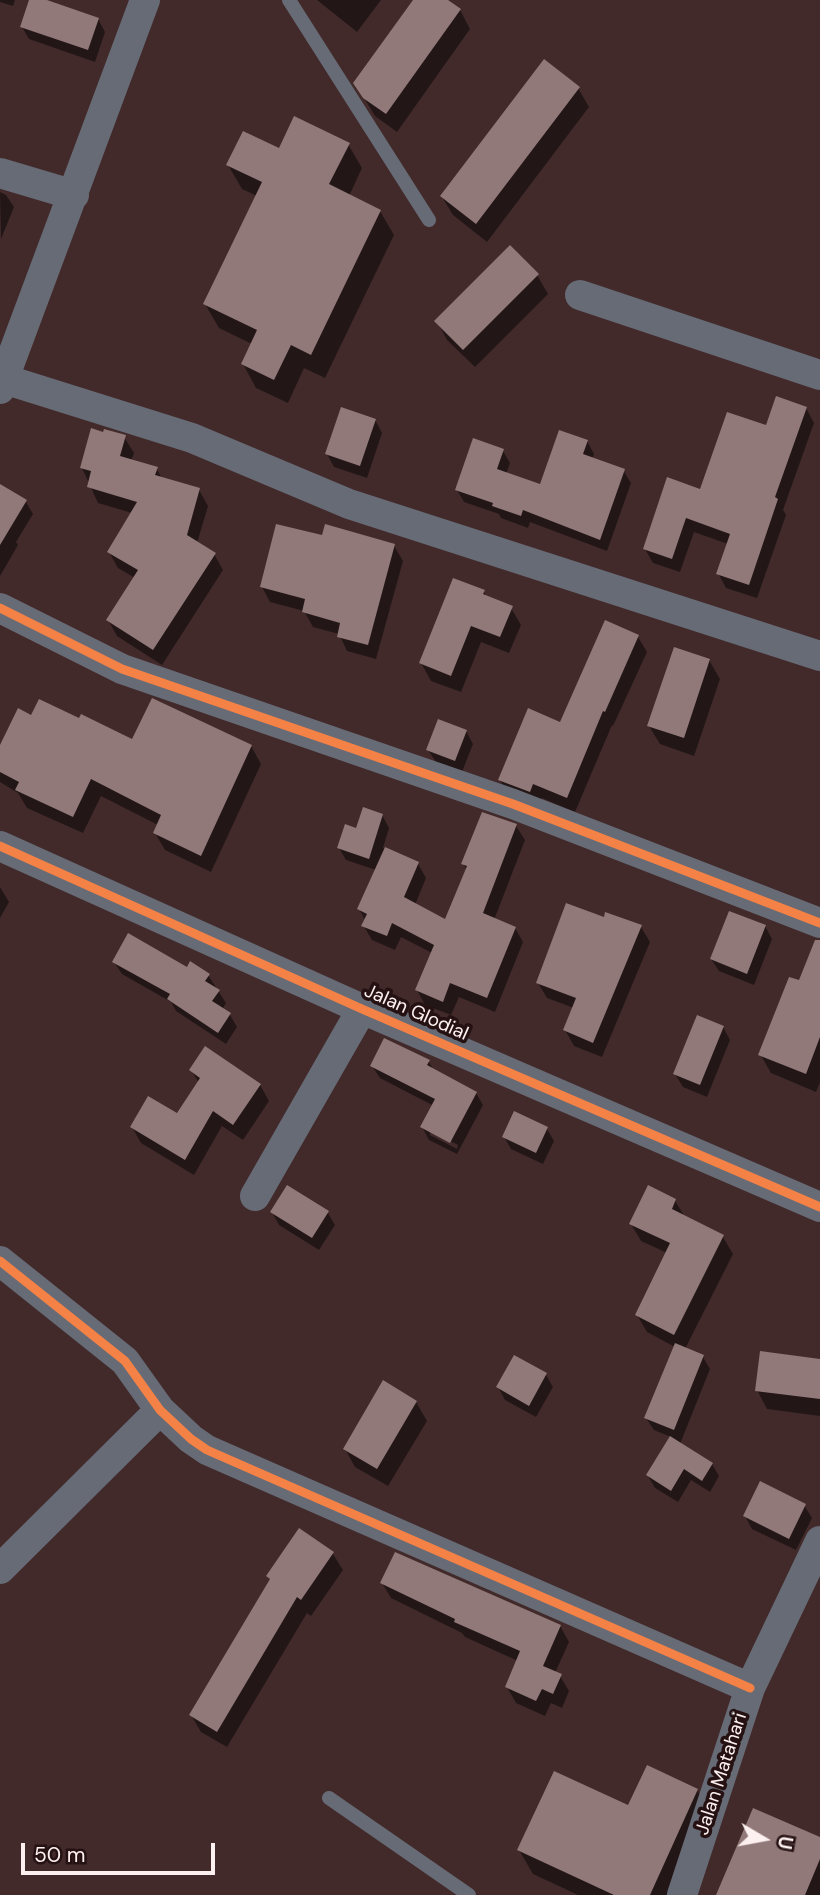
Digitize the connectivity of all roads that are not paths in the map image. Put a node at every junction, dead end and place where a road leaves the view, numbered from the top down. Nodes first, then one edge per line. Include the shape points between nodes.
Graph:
1 (145, 0) edge
2 (289, 0) edge
3 (0, 173) edge
4 (74, 195) junction
5 (429, 220) dead end
6 (580, 295) dead end
7 (820, 375) edge
8 (2, 384) edge
9 (0, 608) edge
10 (820, 656) edge
11 (0, 846) edge
12 (820, 923) edge
13 (362, 1009) junction
14 (255, 1196) dead end
15 (820, 1207) edge
16 (0, 1261) edge
17 (160, 1410) junction
18 (820, 1541) edge
19 (0, 1569) edge
20 (750, 1688) junction
21 (328, 1798) dead end
22 (468, 1895) edge
23 (682, 1895) edge

1 - 4 street
2 - 5 lane
3 - 4 street
4 - 8 street
6 - 7 street
8 - 10 street via 192,438 349,503
9 - 12 street via 122,669 513,804
11 - 13 street, Jalan Glodial
13 - 14 street
13 - 15 street, Jalan Glodial
16 - 17 street via 125,1360
17 - 19 street
17 - 20 street via 207,1450
18 - 20 street, Jalan Matahari
20 - 23 street, Jalan Matahari
21 - 22 lane

